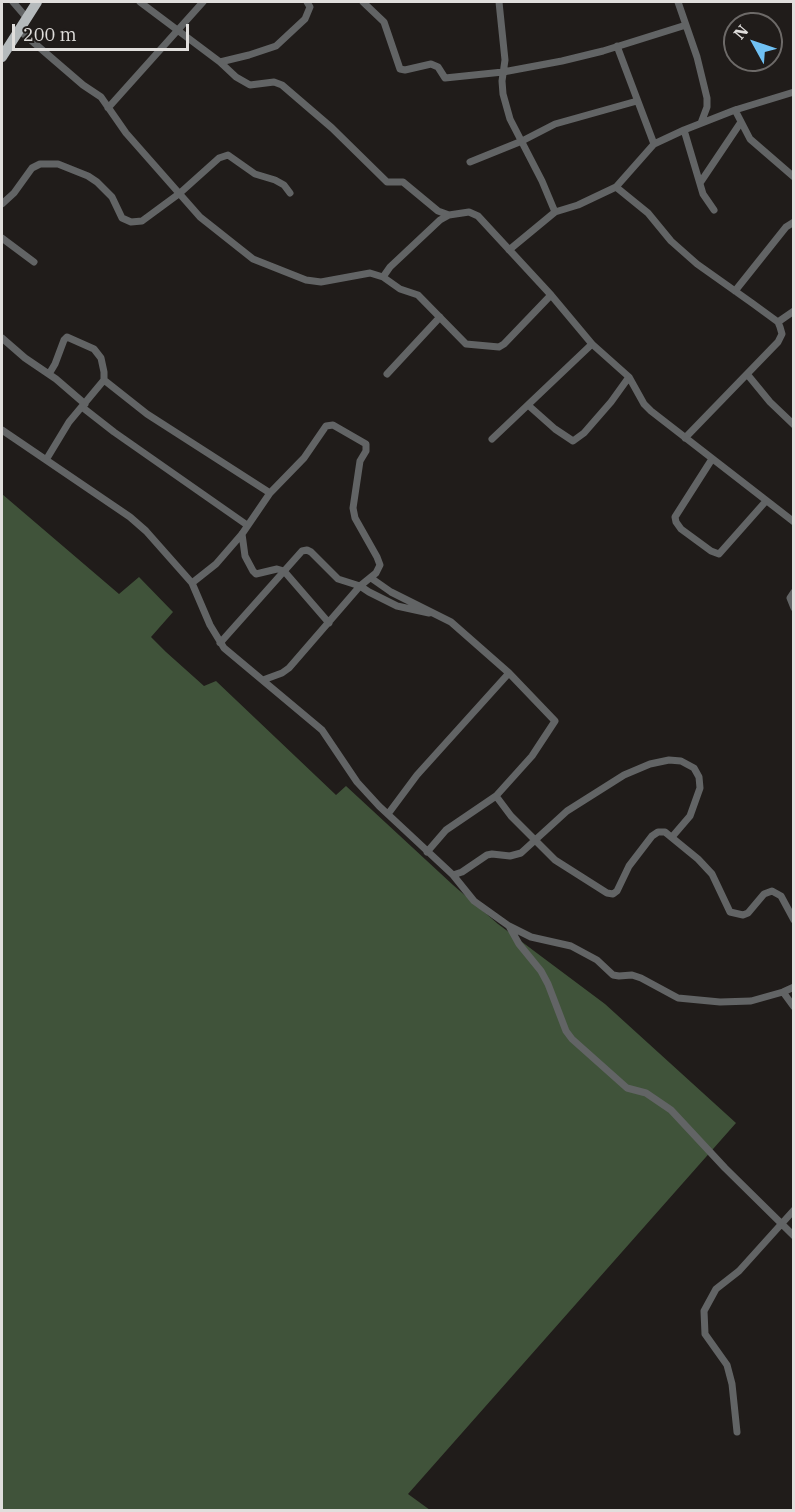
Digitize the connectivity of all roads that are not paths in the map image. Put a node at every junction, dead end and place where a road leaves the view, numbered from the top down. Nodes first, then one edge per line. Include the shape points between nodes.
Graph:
1 (13, 2) edge
2 (37, 2) edge
3 (140, 2) edge
4 (203, 2) edge
5 (307, 2) edge
6 (363, 2) edge
7 (499, 2) edge
8 (678, 2) edge
9 (26, 17) junction
10 (686, 25) junction
11 (18, 29) junction
12 (176, 30) junction
13 (617, 46) junction
14 (2, 57) edge
15 (220, 62) junction
16 (503, 72) junction
17 (794, 92) edge
18 (637, 102) junction
19 (108, 108) junction
20 (735, 110) junction
21 (741, 122) junction
22 (701, 123) junction
23 (684, 129) junction
24 (522, 141) junction
25 (654, 144) junction
26 (470, 162) dead end
27 (794, 177) edge
28 (700, 183) junction
29 (616, 187) junction
30 (180, 193) junction
31 (290, 193) dead end
32 (2, 204) edge
33 (714, 210) dead end
34 (555, 212) junction
35 (448, 216) junction
36 (794, 222) edge
37 (2, 238) edge
38 (508, 250) junction
39 (34, 262) dead end
40 (383, 277) junction
41 (735, 291) junction
42 (551, 296) junction
43 (794, 311) edge
44 (440, 318) junction
45 (778, 322) junction
46 (2, 338) edge
47 (592, 344) junction
48 (49, 374) junction
49 (387, 374) dead end
50 (747, 374) junction
51 (629, 377) junction
52 (104, 380) junction
53 (84, 405) junction
54 (528, 405) junction
55 (794, 425) edge
56 (2, 430) edge
57 (685, 438) junction
58 (492, 440) dead end
59 (712, 459) junction
60 (46, 460) junction
61 (270, 493) junction
62 (766, 501) junction
63 (794, 522) edge
64 (247, 525) junction
65 (242, 534) junction
66 (284, 571) junction
67 (371, 578) junction
68 (192, 583) junction
69 (360, 586) junction
70 (794, 592) edge
71 (794, 608) edge
72 (435, 614) junction
73 (329, 623) junction
74 (220, 643) junction
75 (509, 674) junction
76 (263, 680) junction
77 (496, 796) junction
78 (388, 814) junction
79 (672, 837) junction
80 (534, 840) junction
81 (427, 852) junction
82 (453, 875) junction
83 (794, 920) edge
84 (509, 926) junction
85 (794, 987) edge
86 (783, 992) junction
87 (794, 1007) edge
88 (794, 1210) edge
89 (781, 1223) junction
90 (794, 1236) edge
91 (737, 1432) dead end

1 - 9 street
2 - 9 highway
3 - 12 street
4 - 12 street
5 - 15 street via 310,7 305,19 276,46
6 - 16 street via 384,22 400,69 431,64 445,78
7 - 16 street
8 - 10 street
9 - 11 highway
10 - 13 street
10 - 22 street via 707,98
11 - 14 highway
11 - 19 street via 101,97
12 - 15 street
12 - 19 street
13 - 16 street
13 - 18 street
15 - 35 street via 250,85 274,82 282,86 387,182 403,182
16 - 24 street via 503,94
17 - 20 street
18 - 24 street via 555,124
18 - 25 street
19 - 30 street
20 - 21 street
20 - 22 street
21 - 27 street via 750,139
21 - 28 street
22 - 23 street
23 - 25 street
23 - 28 street
24 - 26 street
24 - 34 street
25 - 29 street
28 - 33 street
29 - 34 street
29 - 41 street via 648,213 670,241
30 - 31 street via 219,158 228,155 255,174 284,185
30 - 32 street via 142,221 131,222 122,218 112,197 88,176 46,163 32,168
30 - 40 street via 200,217 253,259 306,280 321,282 370,273
34 - 38 street
35 - 38 street via 469,212 478,216
35 - 40 street
36 - 41 street
37 - 39 street
38 - 42 street
40 - 44 street via 418,295
41 - 45 street
42 - 44 street via 499,347 466,344
42 - 47 street
43 - 45 street
44 - 49 street
45 - 50 street via 781,338
46 - 48 street
47 - 51 street
47 - 54 street
48 - 52 street via 67,337 94,349
48 - 53 street
50 - 55 street
50 - 57 street
51 - 54 street via 584,433 573,441
51 - 57 street via 645,404
52 - 53 street
52 - 61 street via 147,414
53 - 60 street
53 - 64 street via 114,432
54 - 58 street
56 - 60 street
57 - 59 street
59 - 62 street
59 - 62 street via 675,517 681,529 719,554
60 - 68 street via 130,517
61 - 64 street
61 - 67 street via 304,458 326,426 330,424 366,444 353,508 380,565
62 - 63 street
64 - 65 street
65 - 66 street via 245,556 256,574
65 - 68 street via 216,564
66 - 69 street via 307,550 338,579
66 - 73 street
66 - 74 street
67 - 69 street
67 - 72 street
68 - 74 street
69 - 72 street via 397,606
69 - 73 street
70 - 71 street via 790,598
72 - 75 street via 451,622
73 - 76 street via 289,668
74 - 76 street
75 - 77 street via 555,721 532,756
75 - 78 street via 417,775
76 - 78 street via 322,730 357,782
77 - 80 street
77 - 81 street via 446,830
78 - 81 street
79 - 80 street via 665,832 652,836 613,894 565,867
79 - 80 street via 690,816 700,788 694,768 669,760 624,775 567,811
79 - 83 street via 712,874 730,912 748,913 764,894 772,891 781,896
80 - 82 street via 521,853 488,855
81 - 82 street
82 - 84 street via 474,902
84 - 86 street via 531,937 571,946 597,960 613,975 641,978 678,998 751,1001
84 - 89 street via 548,984 572,1039 627,1088 646,1093 671,1110
85 - 86 street
86 - 87 street
88 - 89 street
89 - 90 street
89 - 91 street via 740,1271 716,1289 704,1311 705,1334 727,1365

